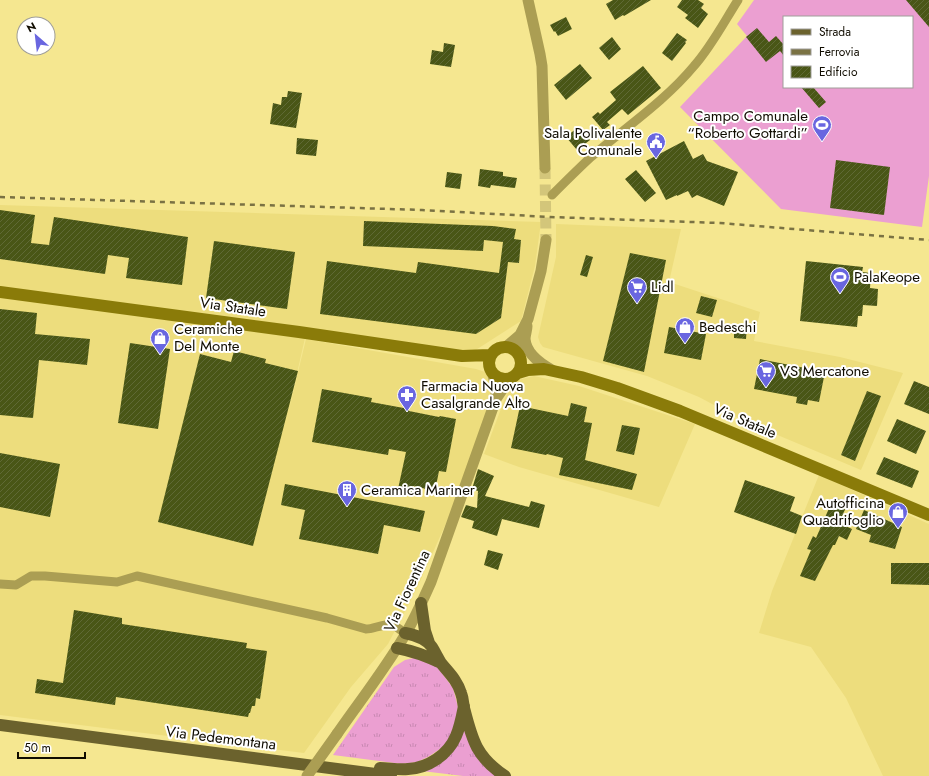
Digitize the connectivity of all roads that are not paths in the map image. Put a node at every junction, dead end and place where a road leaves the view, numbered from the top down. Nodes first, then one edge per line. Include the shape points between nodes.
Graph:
1 (528, 0) edge
2 (738, 0) edge
3 (545, 168) tunnel mouth
4 (552, 195) dead end
5 (546, 240) tunnel mouth
6 (0, 292) edge
7 (528, 319) junction
8 (525, 338) junction
9 (506, 347) junction
10 (490, 355) junction
11 (462, 356) junction
12 (519, 356) junction
13 (548, 370) junction
14 (491, 371) junction
15 (514, 376) junction
16 (496, 399) junction
17 (929, 515) edge
18 (0, 584) edge
19 (421, 603) junction
20 (406, 634) junction
21 (429, 643) junction
22 (397, 648) junction
23 (442, 663) junction
24 (464, 706) junction
25 (0, 726) edge
26 (270, 761) junction
27 (307, 776) edge
28 (344, 776) edge
29 (391, 776) edge
30 (505, 776) edge

1 - 3 street via 542,66
2 - 4 street via 694,67 669,92 591,157
5 - 7 street via 541,271
6 - 11 main road, Via Statale
7 - 8 street
7 - 9 street via 520,335
8 - 12 street
8 - 13 street via 535,359
9 - 10 main road, Via Statale via 497,348
9 - 12 main road, Via Statale via 515,350
10 - 11 main road, Via Statale
10 - 14 main road via 488,363
11 - 14 main road, Via Statale
12 - 13 main road, Via Statale
12 - 15 main road via 521,365
13 - 15 main road, Via Statale via 539,368
13 - 17 main road, Via Statale via 606,384 655,401
14 - 15 main road, Via Statale via 501,379
14 - 16 street, Via Fiorentina
15 - 16 street, Via Fiorentina
16 - 19 street, Via Fiorentina via 431,582
18 - 20 street via 16,585 31,576 118,582 137,576 366,629 394,626
19 - 20 street, Via Fiorentina
19 - 21 main road
20 - 21 main road
20 - 22 street, Via Fiorentina
21 - 23 main road
22 - 23 main road
22 - 27 street, Via Fiorentina, bridge
23 - 24 main road via 458,685
24 - 26 main road via 459,727 449,748 438,759 423,766 402,769
24 - 30 main road via 477,748 484,759
25 - 26 main road, Via Pedemontana
26 - 28 main road
26 - 29 main road, Via Pedemontana

